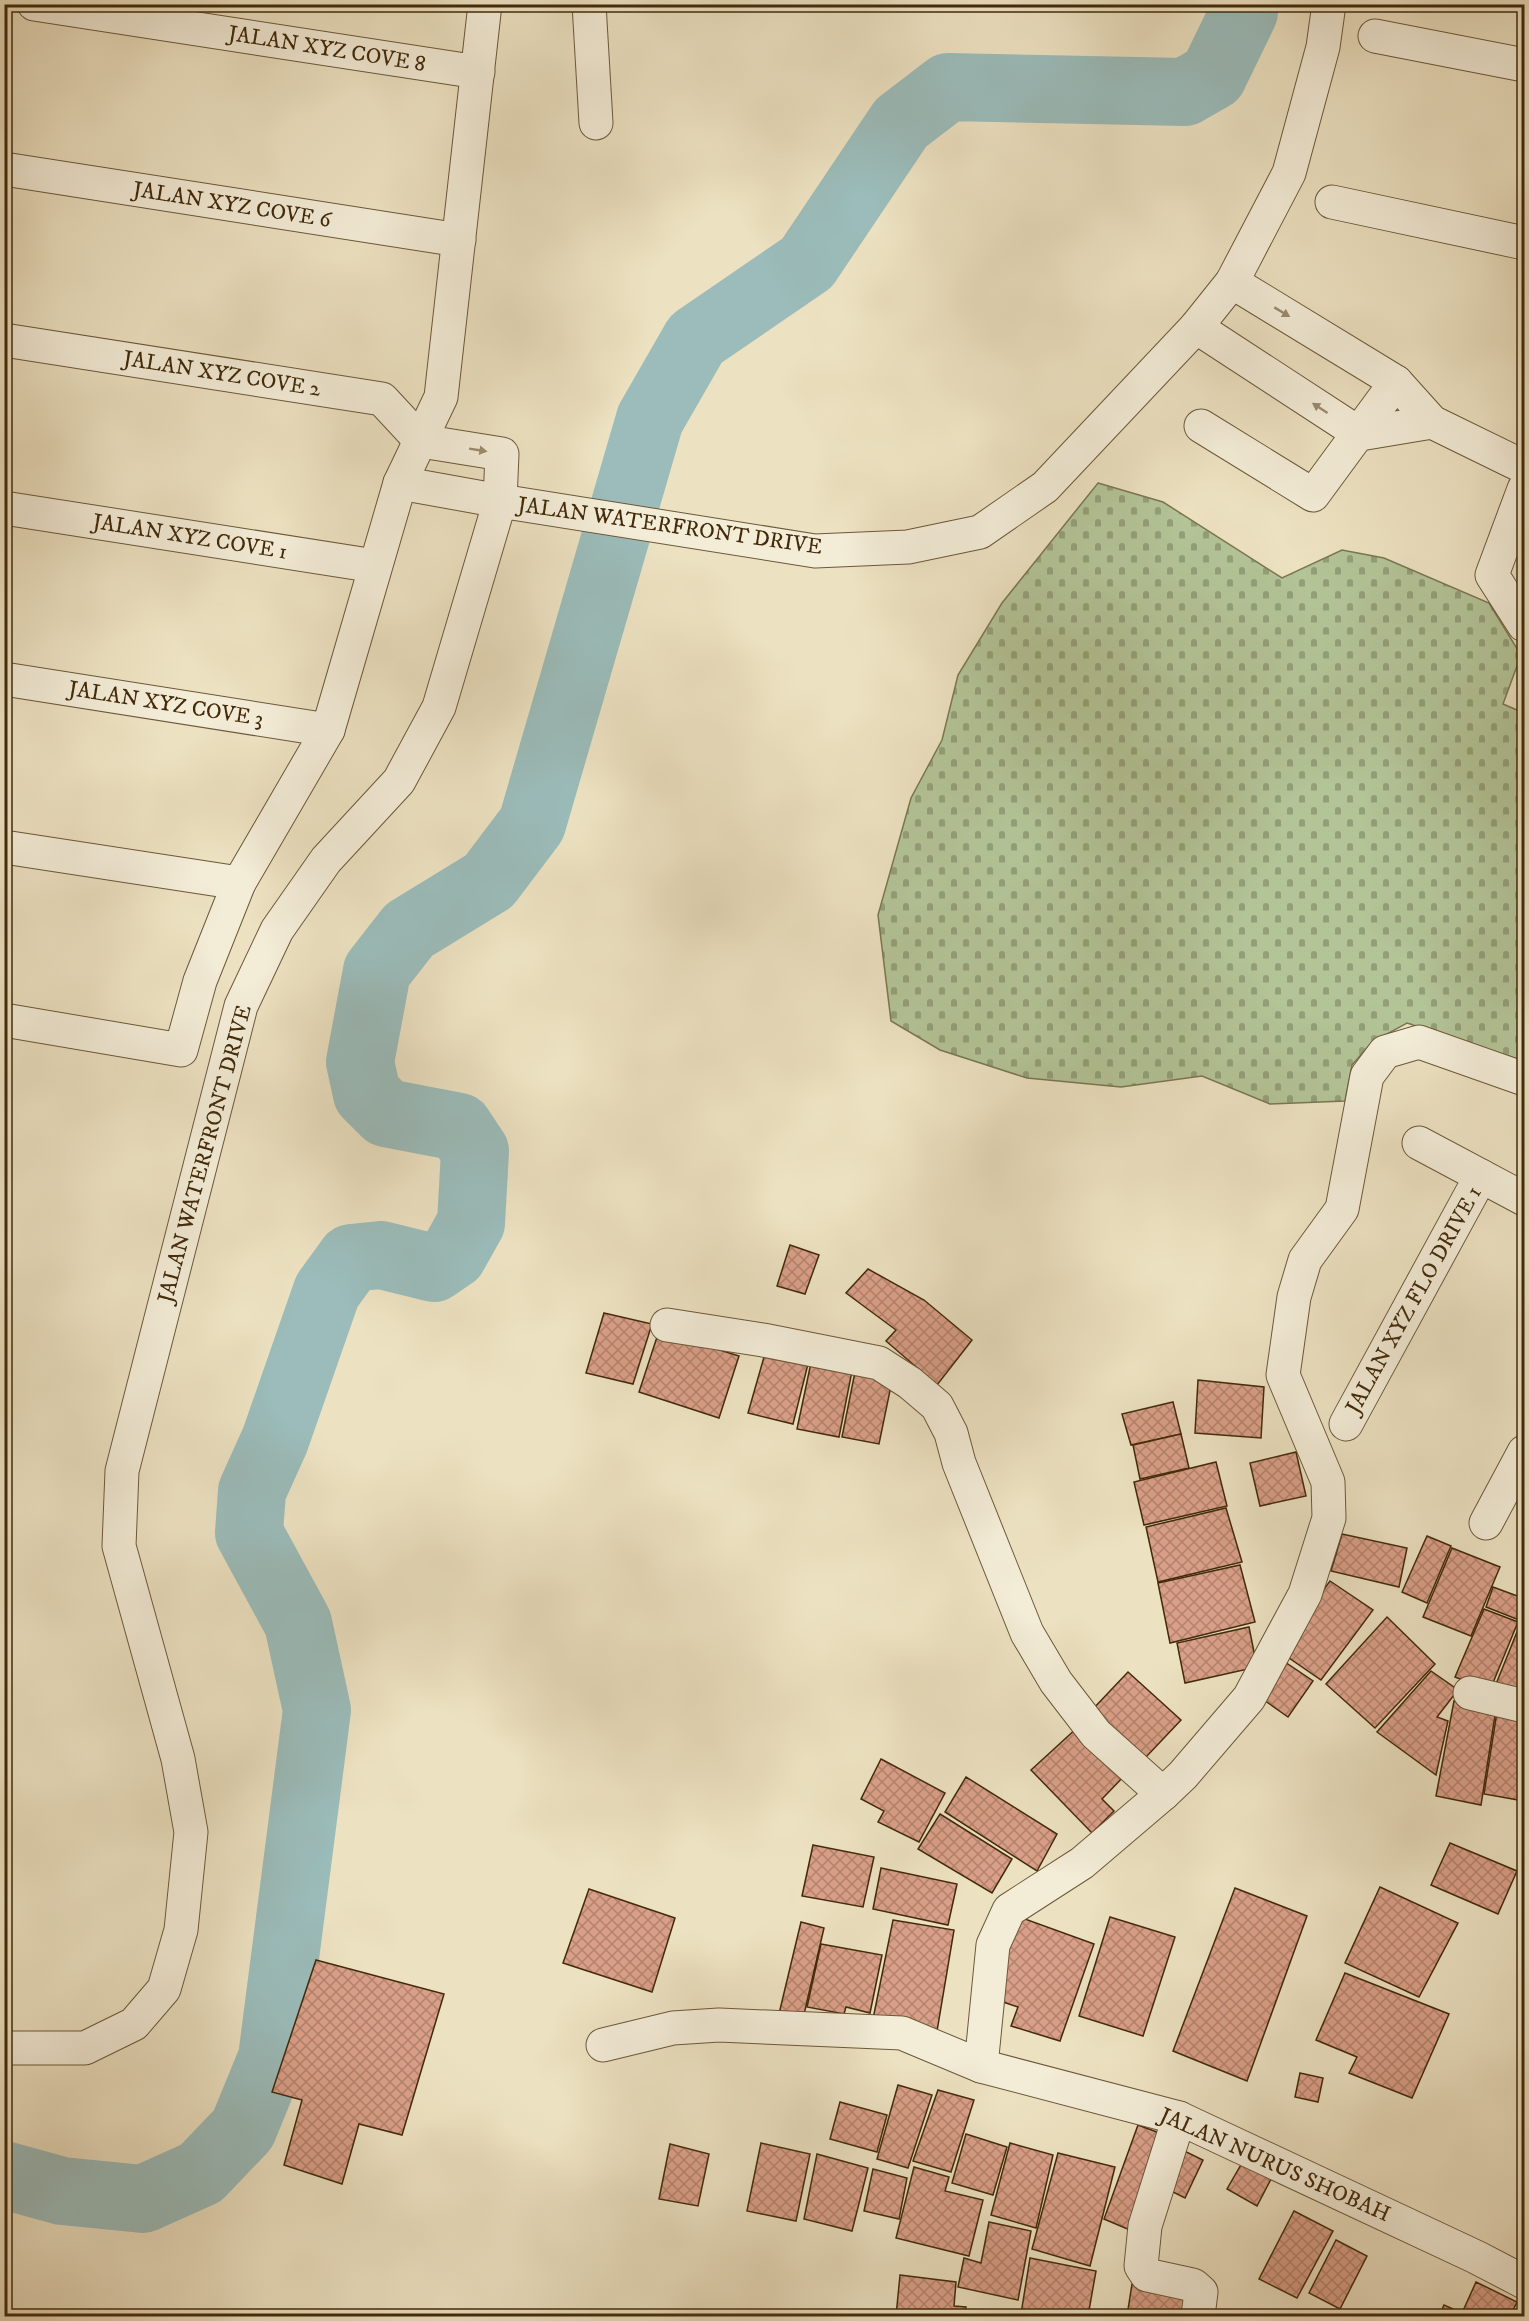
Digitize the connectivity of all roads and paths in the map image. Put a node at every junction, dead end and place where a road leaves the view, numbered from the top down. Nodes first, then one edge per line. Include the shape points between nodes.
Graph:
1 (34, 4) edge
2 (485, 4) edge
3 (589, 4) edge
4 (1329, 4) edge
5 (1375, 36) dead end
6 (1524, 65) edge
7 (478, 72) junction
8 (596, 123) dead end
9 (4, 169) edge
10 (1332, 202) dead end
11 (459, 240) junction
12 (1524, 243) edge
13 (1232, 282) junction
14 (1196, 327) junction
15 (4, 340) edge
16 (1396, 382) junction
17 (1432, 422) junction
18 (1201, 426) dead end
19 (1360, 434) junction
20 (421, 441) junction
21 (1524, 467) edge
22 (400, 483) junction
23 (1524, 489) edge
24 (500, 501) junction
25 (4, 508) edge
26 (375, 566) junction
27 (1524, 625) edge
28 (4, 679) edge
29 (328, 730) junction
30 (4, 847) edge
31 (239, 884) junction
32 (4, 1020) edge
33 (1524, 1079) edge
34 (1419, 1143) dead end
35 (1481, 1176) junction
36 (1524, 1199) edge
37 (667, 1325) dead end
38 (1346, 1424) dead end
39 (1524, 1452) edge
40 (1486, 1523) dead end
41 (1470, 1693) dead end
42 (1524, 1706) edge
43 (1163, 1794) junction
44 (603, 2045) dead end
45 (4, 2048) edge
46 (981, 2066) junction
47 (1179, 2118) junction
48 (1524, 2282) edge
49 (1198, 2316) edge

1 - 7 street, JALAN XYZ COVE 8
2 - 7 street
3 - 8 street
4 - 13 street, JALAN WATERFRONT DRIVE via 1323,47 1289,173
5 - 6 street
7 - 11 street
9 - 11 street, JALAN XYZ COVE 6
10 - 12 street
11 - 20 street via 441,397
13 - 14 street, JALAN WATERFRONT DRIVE
13 -> 16 street
19 -> 14 street
14 - 24 street, JALAN WATERFRONT DRIVE via 1045,487 980,532 908,547 815,551
15 - 20 street, JALAN XYZ COVE 2 via 382,399
16 - 17 street
16 - 19 street
17 - 19 street
17 - 21 street
18 - 19 street via 1313,495
20 - 22 street
20 -> 24 street via 502,454
22 - 24 street
22 - 26 street
23 - 27 street via 1492,575
24 - 45 street, JALAN WATERFRONT DRIVE via 440,706 399,781 327,860 277,930 241,1006 123,1471 119,1546 178,1759 191,1832 181,1930 164,1989 134,2024 86,2048
25 - 26 street, JALAN XYZ COVE 1
26 - 29 street
28 - 29 street, JALAN XYZ COVE 3
29 - 31 street
30 - 31 street
31 - 32 street via 200,981 182,1050
33 - 43 street via 1419,1042 1385,1052 1367,1076 1342,1209 1305,1260 1294,1297 1283,1375 1328,1482 1329,1518 1305,1594 1249,1698
34 - 35 street
35 - 36 street
35 - 38 street, JALAN XYZ FLO DRIVE 1
37 - 43 street via 879,1363 937,1406 951,1433 958,1463 1027,1633 1056,1682 1096,1734
39 - 40 street
41 - 42 street
43 - 46 street via 1082,1863 1009,1910 993,1945
44 - 46 street, JALAN NURUS SHOBAH via 673,2028 719,2025 902,2033
46 - 47 street, JALAN NURUS SHOBAH
47 - 48 street, JALAN NURUS SHOBAH
47 - 49 street via 1145,2226 1141,2266 1147,2275 1193,2285 1201,2292

